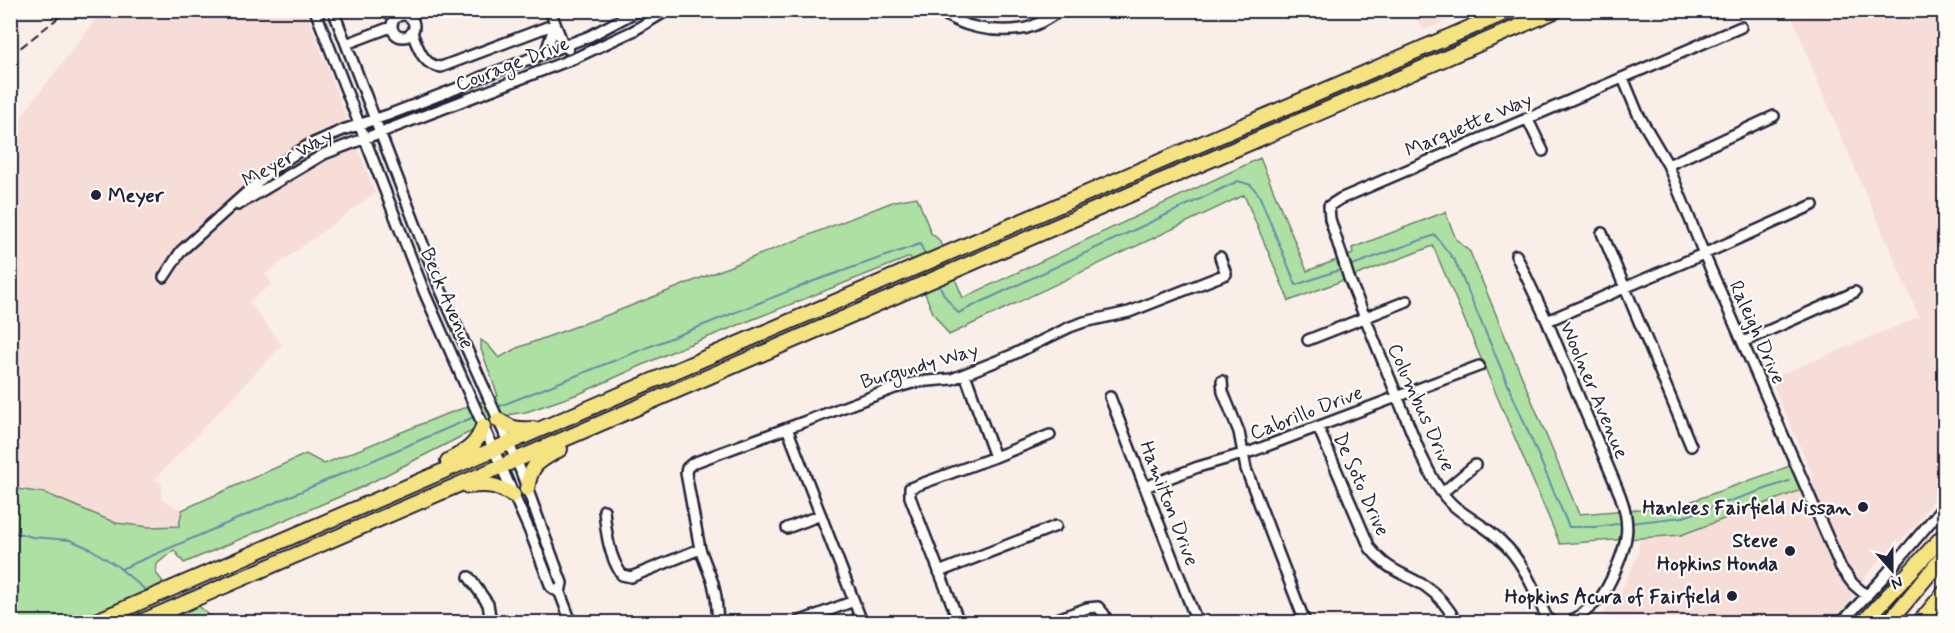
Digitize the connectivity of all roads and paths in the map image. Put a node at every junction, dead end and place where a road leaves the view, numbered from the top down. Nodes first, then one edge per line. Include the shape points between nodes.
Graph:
1 (315, 10) edge
2 (333, 10) edge
3 (550, 10) edge
4 (639, 10) edge
5 (668, 10) edge
6 (940, 10) edge
7 (1061, 10) edge
8 (1511, 10) edge
9 (1557, 10) edge
10 (555, 24) junction
11 (391, 27) junction
12 (1742, 27) dead end
13 (412, 33) junction
14 (346, 44) junction
15 (566, 46) junction
16 (546, 52) junction
17 (575, 58) junction
18 (1623, 78) junction
19 (1774, 116) dead end
20 (1527, 118) junction
21 (375, 119) junction
22 (359, 124) junction
23 (380, 133) junction
24 (364, 138) junction
25 (1543, 150) dead end
26 (1668, 165) junction
27 (1813, 205) dead end
28 (1329, 206) joint
29 (228, 210) junction
30 (1602, 233) dead end
31 (1704, 254) junction
32 (1516, 255) dead end
33 (1220, 257) dead end
34 (164, 277) dead end
35 (1624, 288) junction
36 (1855, 292) dead end
37 (1407, 301) dead end
38 (1364, 318) junction
39 (1546, 321) junction
40 (1308, 340) dead end
41 (1743, 342) junction
42 (1479, 366) dead end
43 (965, 374) junction
44 (1222, 381) dead end
45 (1397, 396) junction
46 (1110, 397) dead end
47 (631, 412) junction
48 (498, 420) junction
49 (483, 426) junction
50 (1318, 427) junction
51 (544, 428) junction
52 (787, 428) junction
53 (1050, 435) dead end
54 (508, 443) junction
55 (1691, 446) dead end
56 (494, 450) junction
57 (1243, 455) junction
58 (995, 457) junction
59 (516, 460) junction
60 (1475, 465) dead end
61 (501, 467) junction
62 (1145, 487) junction
63 (451, 488) junction
64 (527, 489) junction
65 (397, 493) junction
66 (1442, 493) junction
67 (513, 495) junction
68 (1944, 507) edge
69 (604, 510) dead end
70 (821, 515) junction
71 (1056, 526) dead end
72 (786, 528) dead end
73 (1944, 535) edge
74 (700, 549) junction
75 (1944, 556) edge
76 (939, 572) junction
77 (469, 577) dead end
78 (560, 593) junction
79 (1944, 593) edge
80 (1868, 596) junction
81 (854, 601) junction
82 (94, 622) edge
83 (141, 622) edge
84 (490, 622) edge
85 (571, 622) edge
86 (718, 622) edge
87 (798, 622) edge
88 (862, 622) edge
89 (959, 622) edge
90 (1049, 622) edge
91 (1107, 622) edge
92 (1197, 622) edge
93 (1305, 622) edge
94 (1456, 622) edge
95 (1551, 622) edge
96 (1571, 622) edge
97 (1842, 622) edge
98 (1864, 622) edge
99 (1889, 622) edge
100 (1920, 622) edge

1 - 22 street, Beck Avenue
2 - 14 street, Beck Avenue
3 - 10 street
4 - 15 street, Courage Drive
5 - 17 street, Courage Drive via 633,32
6 - 7 street via 969,26 1005,30 1024,29
8 - 51 highway
9 - 47 highway
10 - 13 street via 441,67 424,58
10 - 15 street
10 - 16 street
11 - 13 street via 398,36
11 - 13 street via 396,16 406,15 414,22
11 - 14 street
12 - 18 street, Marquette Way
14 - 21 street, Beck Avenue
15 - 16 street, Courage Drive
15 - 17 street
16 - 21 street, Courage Drive
17 - 23 street, Courage Drive
18 - 20 street, Marquette Way
18 - 26 street, Raleigh Drive via 1638,114
19 - 26 street
20 - 25 street
20 - 28 street, Marquette Way
21 - 22 street, Meyer Way
21 - 23 street, Beck Avenue
22 - 24 street, Beck Avenue
22 - 29 street, Meyer Way via 291,156
23 - 24 street, Courage Drive
23 - 48 street, Beck Avenue via 439,286
24 - 29 street, Meyer Way via 324,154
24 - 49 street, Beck Avenue via 424,294
26 - 31 street, Raleigh Drive
27 - 31 street, Woolner Avenue
28 - 38 street, Columbus Drive
29 - 34 street, Meyer Way via 181,251
30 - 35 street
31 - 35 street, Woolner Avenue
31 - 41 street, Raleigh Drive
32 - 39 street
33 - 43 street, Burgundy Way via 1226,274 1129,312 1070,327
35 - 39 street, Woolner Avenue
35 - 55 street
36 - 41 street
37 - 38 street
38 - 40 street
38 - 45 street, Columbus Drive
39 - 96 street, Woolner Avenue via 1625,509 1627,524 1624,551 1612,578 1601,596
41 - 80 street, Raleigh Drive via 1841,568
42 - 45 street, Cabrillo Drive
43 - 52 street, Burgundy Way via 895,387
43 - 58 street
44 - 57 street via 1222,392 1239,432
45 - 50 street, Cabrillo Drive
45 - 66 street, Columbus Drive via 1421,455
46 - 62 street, Hamilton Drive
47 - 59 highway
47 - 64 highway via 539,462 531,470
48 - 51 highway via 517,430
48 - 54 street, Beck Avenue
49 - 56 street, Beck Avenue
49 - 65 highway via 475,445
50 - 57 street, Cabrillo Drive
50 - 94 street, De Soto Drive via 1370,548 1391,569 1435,594
51 - 54 highway
52 - 70 street
52 - 74 street, Burgundy Way via 687,468
53 - 58 street
54 - 56 highway
54 - 59 street, Beck Avenue
56 - 61 street, Beck Avenue
56 - 65 highway
57 - 62 street, Cabrillo Drive
57 - 93 street
58 - 76 street via 910,488
59 - 61 highway
59 - 64 street, Beck Avenue
60 - 66 street
61 - 63 highway
61 - 67 street, Beck Avenue
62 - 92 street, Hamilton Drive
63 - 67 highway via 496,485
63 - 83 highway
64 - 78 street, Beck Avenue via 562,583
65 - 82 highway
66 - 95 street, Columbus Drive via 1504,543 1520,562
67 - 78 street, Beck Avenue via 551,587
68 - 80 street
69 - 74 street via 606,531 622,575 631,576
70 - 72 street
70 - 81 street
71 - 76 street
73 - 98 highway
74 - 86 street, Burgundy Way via 713,583
75 - 99 highway
76 - 89 street
77 - 84 street via 488,604
78 - 85 street, Beck Avenue
79 - 100 highway
80 - 97 street
81 - 87 street
81 - 88 street
90 - 91 street via 1098,607

